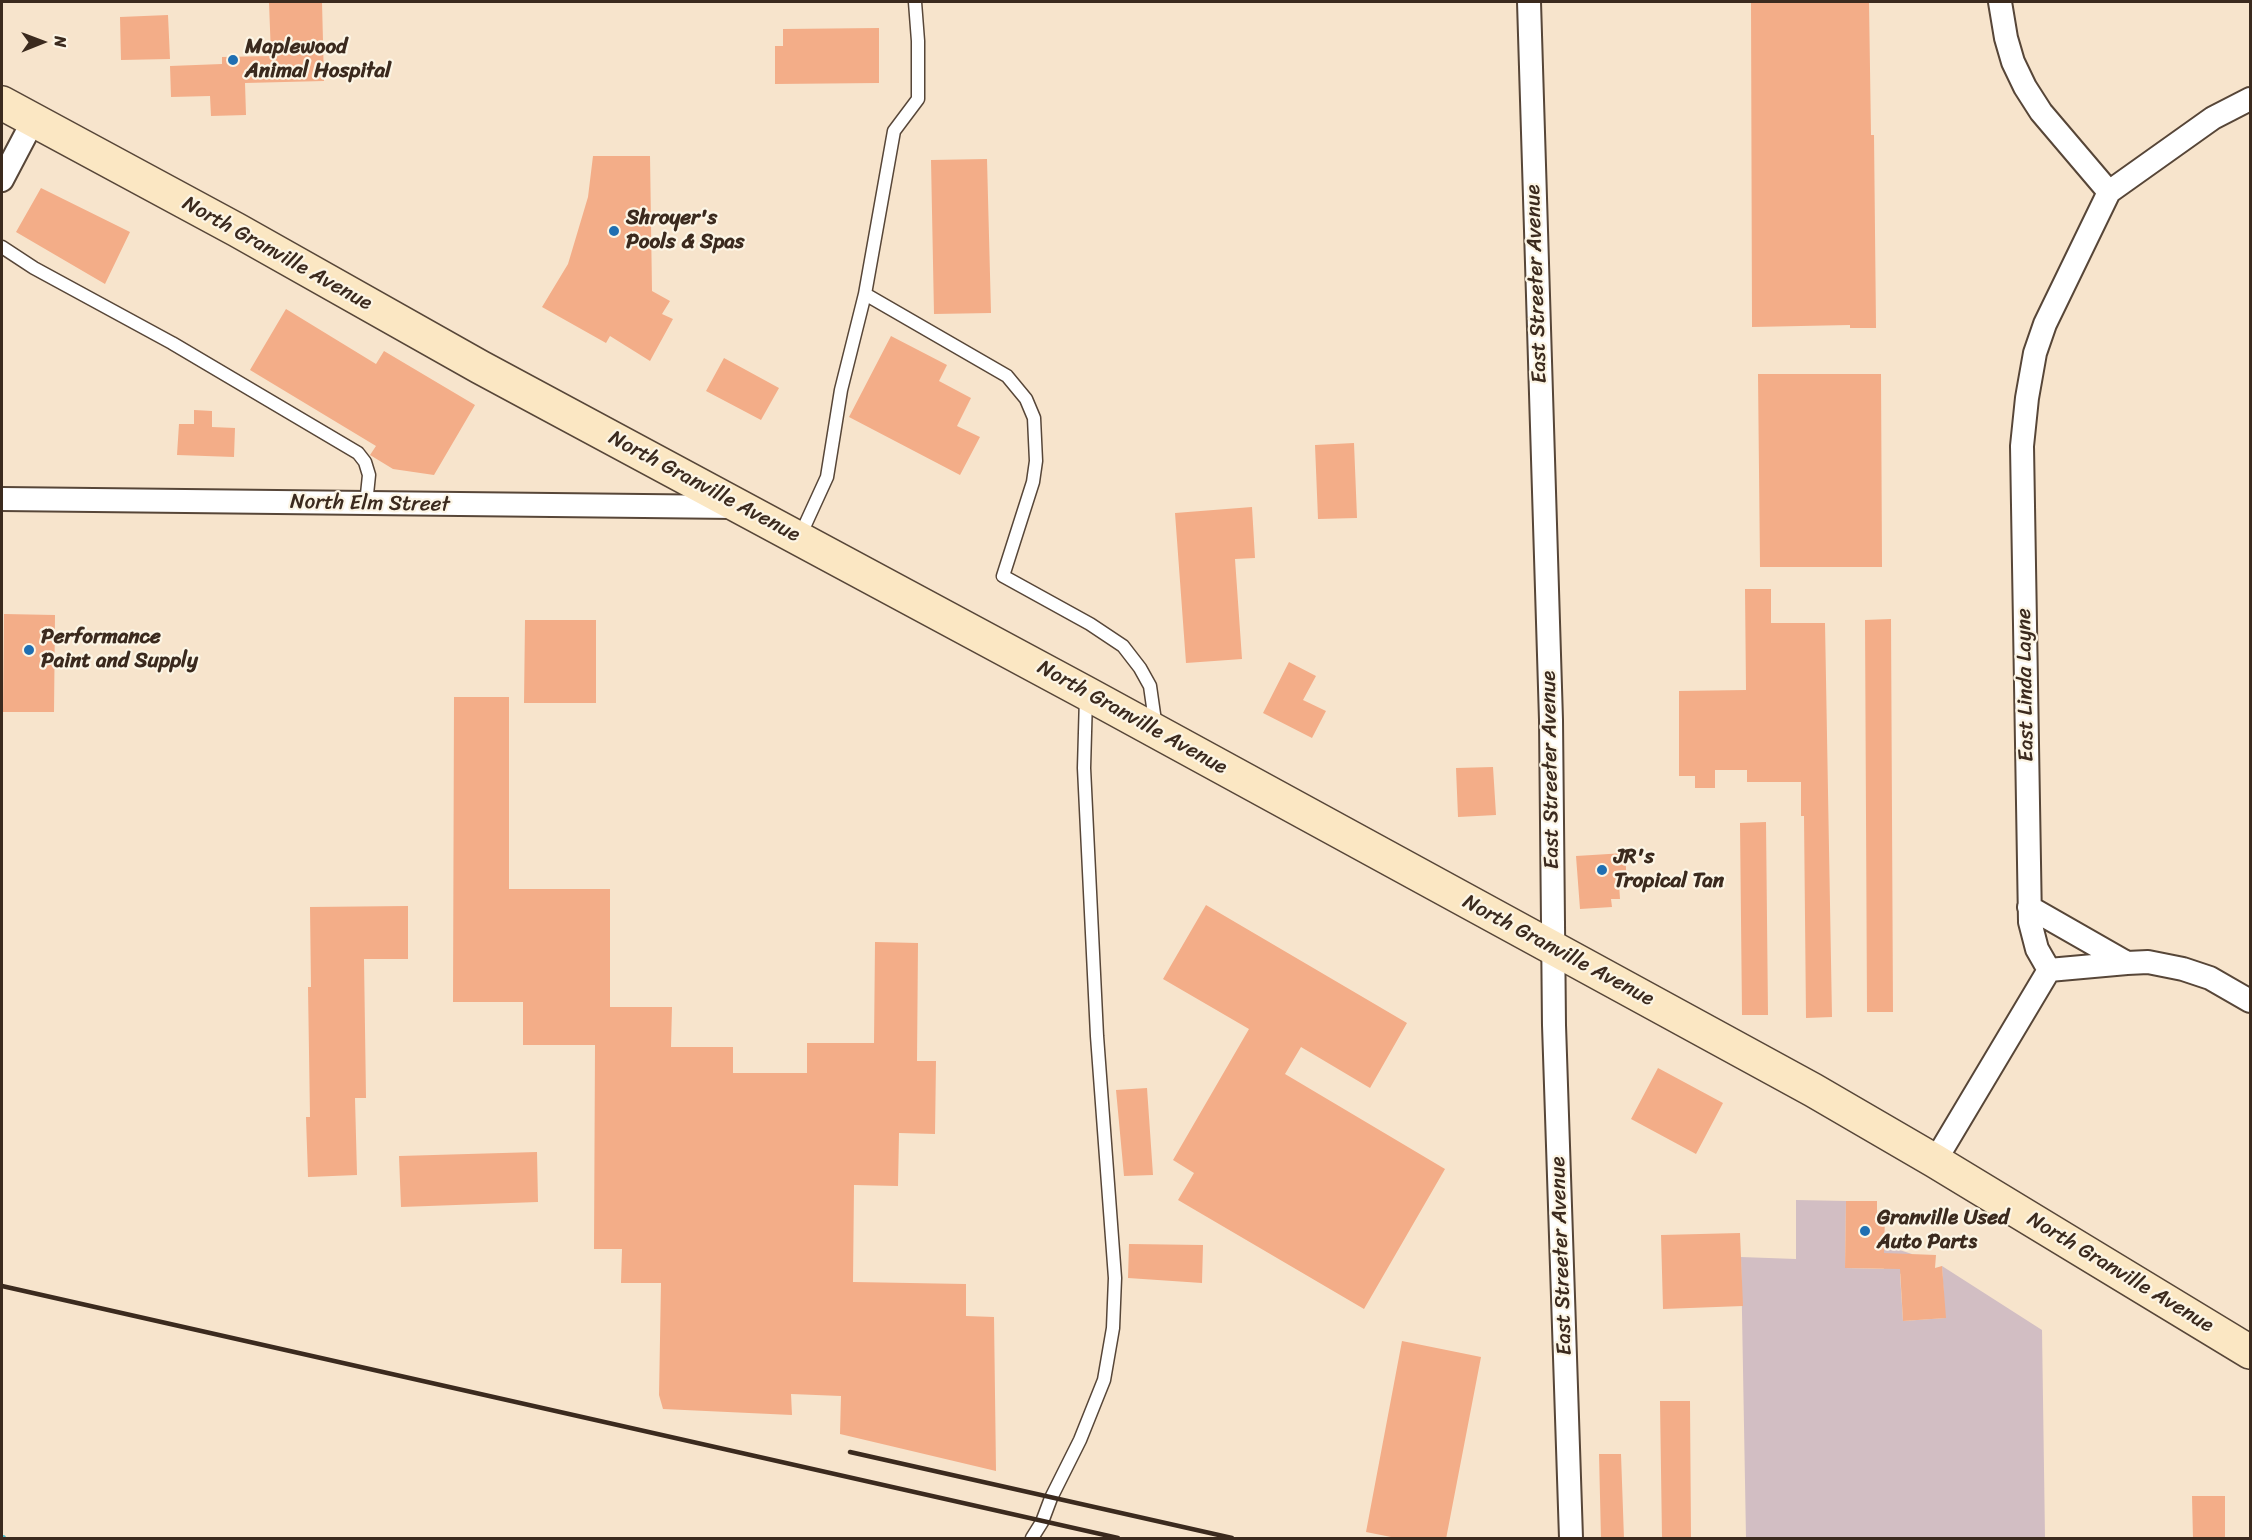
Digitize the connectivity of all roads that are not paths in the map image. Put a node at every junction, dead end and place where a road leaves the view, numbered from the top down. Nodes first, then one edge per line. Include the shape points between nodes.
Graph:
1 (915, 2) edge
2 (1529, 2) edge
3 (2000, 2) edge
4 (2250, 99) edge
5 (2, 103) edge
6 (33, 121) junction
7 (2, 180) edge
8 (2109, 192) junction
9 (2, 247) edge
10 (865, 294) junction
11 (2, 499) edge
12 (366, 504) junction
13 (738, 507) junction
14 (799, 538) junction
15 (1086, 693) junction
16 (1157, 732) junction
17 (2029, 907) junction
18 (1552, 948) junction
19 (2127, 963) junction
20 (2049, 970) junction
21 (2248, 993) edge
22 (1935, 1161) junction
23 (2250, 1352) edge
24 (1032, 1539) edge
25 (1571, 1539) edge

1 - 10 lane via 918,99 894,132
2 - 18 street, East Streeter Avenue via 1551,720
3 - 8 street via 2013,62 2025,87 2041,112
4 - 8 street via 2213,118
5 - 6 main road, North Granville Avenue
6 - 7 street
6 - 13 main road, North Granville Avenue
8 - 17 street, East Linda Layne via 2045,324 2026,398 2022,446
9 - 12 lane via 358,453 366,462 369,475
10 - 14 lane via 841,390 827,477
10 - 16 lane via 1007,376 1026,399 1034,418 1036,461 1003,576 1123,646 1150,686
11 - 12 street, North Elm Street
12 - 13 street, North Elm Street
13 - 14 main road, North Granville Avenue
14 - 15 main road, North Granville Avenue
15 - 16 main road, North Granville Avenue
15 - 24 lane via 1084,768 1097,1036 1115,1278 1113,1328 1104,1380
16 - 18 main road, North Granville Avenue
17 - 19 street
17 - 20 street, East Linda Layne via 2032,936
18 - 22 main road, North Granville Avenue
18 - 25 street, East Streeter Avenue
19 - 20 street
19 - 21 street via 2148,962 2183,969
20 - 22 street
22 - 23 main road, North Granville Avenue

